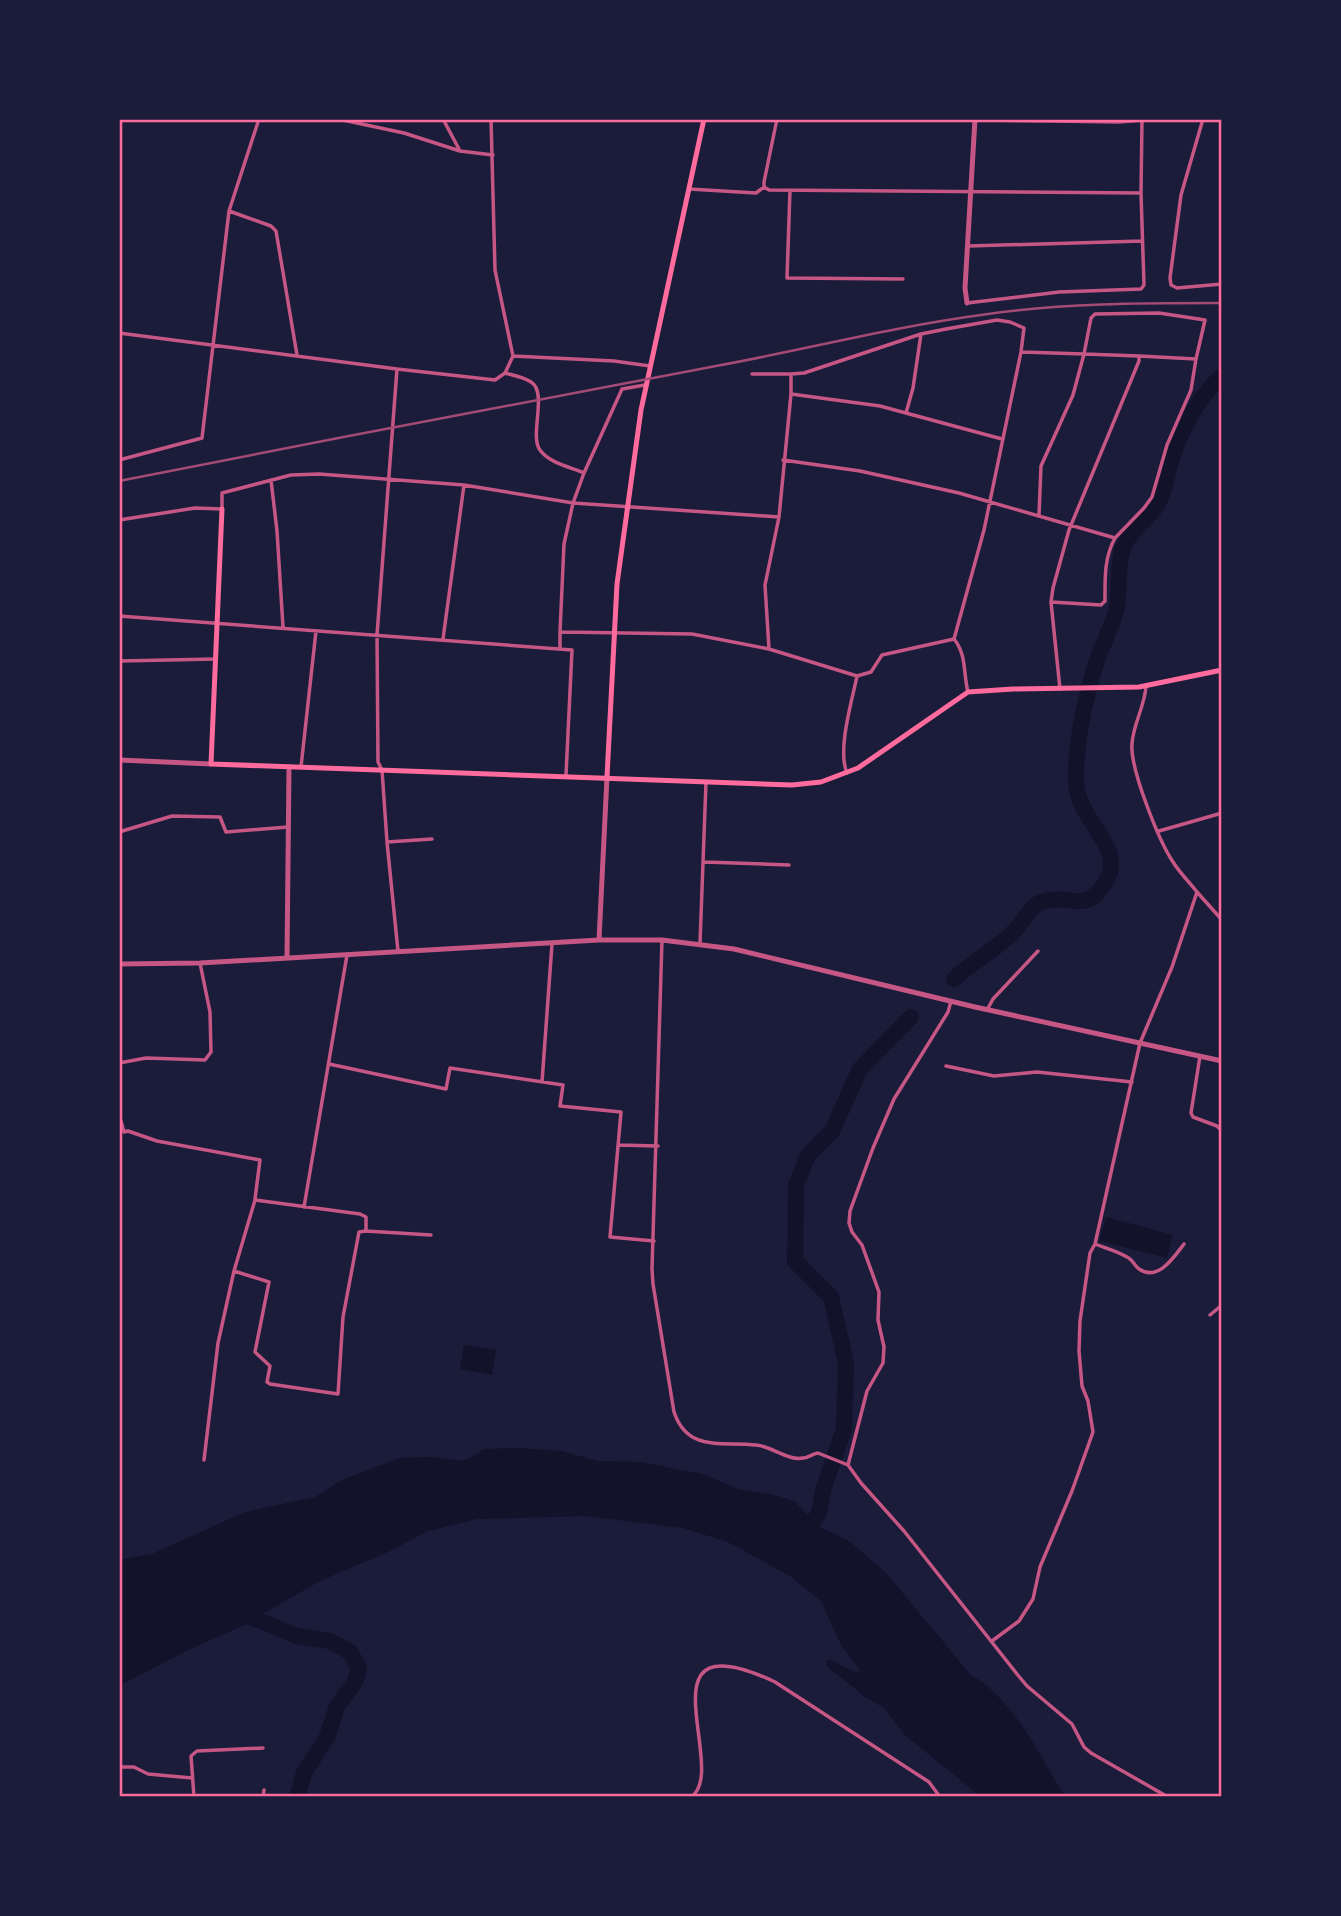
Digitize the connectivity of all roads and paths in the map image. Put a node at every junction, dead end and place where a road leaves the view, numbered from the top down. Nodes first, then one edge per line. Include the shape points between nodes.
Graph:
1 (259, 119) edge
2 (338, 119) edge
3 (443, 119) edge
4 (491, 119) edge
5 (704, 119) edge
6 (776, 119) edge
7 (901, 119) edge
8 (975, 119) edge
9 (1155, 119) edge
10 (1203, 119) edge
11 (1142, 120) edge
12 (460, 151) junction
13 (493, 155) junction
14 (764, 187) junction
15 (689, 189) junction
16 (790, 190) junction
17 (972, 193) junction
18 (1141, 194) junction
19 (229, 211) junction
20 (1142, 241) junction
21 (969, 246) junction
22 (903, 279) dead end
23 (1222, 284) edge
24 (967, 303) joint
25 (119, 333) edge
26 (921, 334) junction
27 (212, 345) junction
28 (1021, 352) junction
29 (1084, 354) junction
30 (297, 355) junction
31 (513, 355) junction
32 (1139, 356) junction
33 (1196, 359) junction
34 (650, 366) junction
35 (397, 369) junction
36 (505, 373) junction
37 (752, 374) dead end
38 (791, 374) junction
39 (646, 385) junction
40 (791, 394) junction
41 (906, 413) junction
42 (1002, 439) junction
43 (119, 460) edge
44 (783, 460) junction
45 (584, 472) junction
46 (388, 478) junction
47 (271, 480) junction
48 (464, 485) junction
49 (989, 502) junction
50 (573, 503) junction
51 (627, 507) junction
52 (222, 509) junction
53 (1039, 515) junction
54 (779, 517) junction
55 (119, 520) edge
56 (1071, 524) junction
57 (1115, 538) junction
58 (1051, 602) junction
59 (119, 616) edge
60 (218, 623) junction
61 (283, 627) junction
62 (316, 631) junction
63 (560, 632) junction
64 (615, 632) junction
65 (377, 635) junction
66 (954, 639) junction
67 (443, 640) junction
68 (560, 647) junction
69 (769, 649) junction
70 (216, 659) junction
71 (119, 661) edge
72 (1222, 670) edge
73 (857, 676) junction
74 (1146, 686) junction
75 (1060, 689) junction
76 (968, 692) junction
77 (119, 760) edge
78 (211, 764) junction
79 (289, 767) junction
80 (301, 767) junction
81 (382, 770) junction
82 (846, 773) junction
83 (566, 775) junction
84 (607, 777) junction
85 (706, 782) junction
86 (1222, 813) edge
87 (288, 827) junction
88 (1159, 831) junction
89 (119, 832) edge
90 (432, 839) dead end
91 (387, 842) junction
92 (704, 862) junction
93 (789, 865) dead end
94 (1197, 892) junction
95 (1222, 920) edge
96 (599, 940) junction
97 (662, 940) junction
98 (552, 942) junction
99 (700, 943) junction
100 (398, 951) junction
101 (1038, 951) dead end
102 (347, 955) junction
103 (287, 958) junction
104 (119, 964) edge
105 (200, 964) junction
106 (951, 1001) junction
107 (987, 1010) junction
108 (1140, 1043) junction
109 (1200, 1056) junction
110 (1222, 1061) edge
111 (119, 1063) edge
112 (329, 1064) junction
113 (946, 1066) dead end
114 (1132, 1082) junction
115 (542, 1083) junction
116 (119, 1114) edge
117 (1222, 1131) edge
118 (618, 1145) junction
119 (657, 1146) junction
120 (255, 1200) junction
121 (304, 1207) junction
122 (366, 1231) junction
123 (431, 1235) dead end
124 (654, 1241) junction
125 (1095, 1244) junction
126 (1184, 1244) dead end
127 (234, 1271) junction
128 (1222, 1305) edge
129 (1210, 1315) dead end
130 (204, 1460) dead end
131 (848, 1465) junction
132 (992, 1642) junction
133 (263, 1748) dead end
134 (119, 1767) edge
135 (192, 1777) junction
136 (264, 1790) dead end
137 (194, 1797) edge
138 (263, 1797) edge
139 (691, 1797) edge
140 (940, 1797) edge
141 (1168, 1797) edge

1 - 19 street
2 - 12 street
3 - 12 street
4 - 13 street
5 - 15 main road
6 - 14 street
7 - 8 street
8 - 11 street
8 - 17 street
9 - 11 street
10 - 23 street via 1181,195 1170,278 1177,288
11 - 18 street
12 - 13 street
13 - 31 street via 495,270
14 - 15 street via 756,193
14 - 16 street
15 - 34 main road
16 - 17 street
16 - 22 street via 787,278
17 - 18 street
17 - 21 street
18 - 20 street
19 - 27 street
19 - 30 street via 276,231
20 - 21 street
20 - 24 street via 1143,285 1139,290 1059,292
21 - 24 street
25 - 27 street
26 - 28 street via 997,320 1010,322 1024,328
26 - 38 street
26 - 41 street
27 - 30 street
27 - 43 street via 202,438
28 - 29 street
28 - 42 street
29 - 32 street
29 - 33 street via 1095,314 1158,313 1205,320
29 - 53 street via 1073,396 1041,466
30 - 35 street
31 - 34 street
31 - 36 street
32 - 33 street
32 - 56 street
33 - 57 street via 1189,396 1167,445 1152,497
34 - 39 main road
35 - 36 street via 495,380
35 - 46 street
36 - 45 street via 536,386 539,449
37 - 38 street
38 - 40 street
39 - 45 street via 622,390
39 - 51 main road
40 - 41 street
40 - 44 street
41 - 42 street
42 - 49 street
44 - 49 street via 860,471
44 - 54 street
45 - 50 street
46 - 47 street via 319,474
46 - 48 street
46 - 65 street
47 - 52 street via 222,493
47 - 61 street
48 - 50 street
48 - 67 street
49 - 53 street
49 - 66 street
50 - 51 street
50 - 63 street via 564,544
51 - 54 street
51 - 64 main road
52 - 55 street via 195,508
52 - 60 main road
53 - 56 street
54 - 69 street via 765,585
56 - 57 street
56 - 58 street
57 - 58 street via 1105,565 1105,601 1101,605
58 - 75 street
59 - 60 street
60 - 61 street
60 - 70 main road
61 - 62 street
62 - 65 street
62 - 80 street
63 - 64 street
63 - 68 street
64 - 69 street via 692,634
64 - 84 main road
65 - 67 street
65 - 81 street via 378,762
66 - 73 street via 882,655 871,672
66 - 76 street via 965,658
67 - 68 street
68 - 83 street via 572,650
69 - 73 street
70 - 71 street
70 - 78 main road
72 - 74 main road
73 - 82 street via 846,730
74 - 75 main road
74 - 88 street via 1131,746 1142,792
75 - 76 main road
76 - 82 main road via 871,761
77 - 78 street
78 - 79 main road
79 - 80 main road
79 - 87 street
80 - 81 main road
81 - 83 main road
81 - 91 street
82 - 85 main road via 792,785
83 - 84 main road
84 - 85 main road
84 - 96 street
85 - 92 street
86 - 88 street
87 - 89 street via 226,832 220,817 172,816
87 - 103 street
88 - 94 street via 1172,860
90 - 91 street
91 - 100 street
92 - 93 street
92 - 99 street
94 - 95 street
94 - 108 street
96 - 97 street
96 - 98 street
97 - 99 street
97 - 119 street
98 - 100 street
98 - 115 street
99 - 106 street
100 - 102 street
101 - 107 street
102 - 103 street
102 - 112 street
103 - 105 street
104 - 105 street
105 - 111 street via 210,1012 211,1052 205,1060 146,1058
106 - 107 street
106 - 131 street via 894,1099 850,1211 852,1232 862,1245 879,1292 878,1320 884,1347 883,1363 867,1391
107 - 108 street
108 - 109 street
108 - 114 street
109 - 110 street
109 - 117 street via 1191,1113
112 - 115 street via 446,1089 450,1068
112 - 121 street
113 - 114 street via 994,1076 1037,1072
114 - 125 street
115 - 118 street via 563,1085 560,1107 621,1112
116 - 120 street via 124,1132 260,1160
118 - 119 street
118 - 124 street via 610,1237
119 - 124 street
120 - 121 street
120 - 127 street
121 - 122 street via 360,1214 366,1217
122 - 123 street
122 - 127 street via 359,1232 343,1317 338,1394 267,1382 270,1366 255,1352 269,1282
124 - 131 street via 653,1284 674,1412 685,1433 696,1440 757,1445 802,1459 813,1453 830,1456
125 - 126 street via 1130,1258 1150,1273 1162,1269
125 - 132 street via 1083,1296 1079,1351 1093,1432 1040,1567 1033,1598 1018,1621
127 - 130 street via 218,1343
128 - 129 street
131 - 132 street
132 - 141 street via 1027,1686 1072,1724 1084,1747
133 - 135 street via 197,1751 191,1756
134 - 135 street
135 - 137 street
136 - 138 street
139 - 140 street via 700,1786 702,1772 696,1728 701,1676 707,1669 734,1667 775,1682 929,1782

